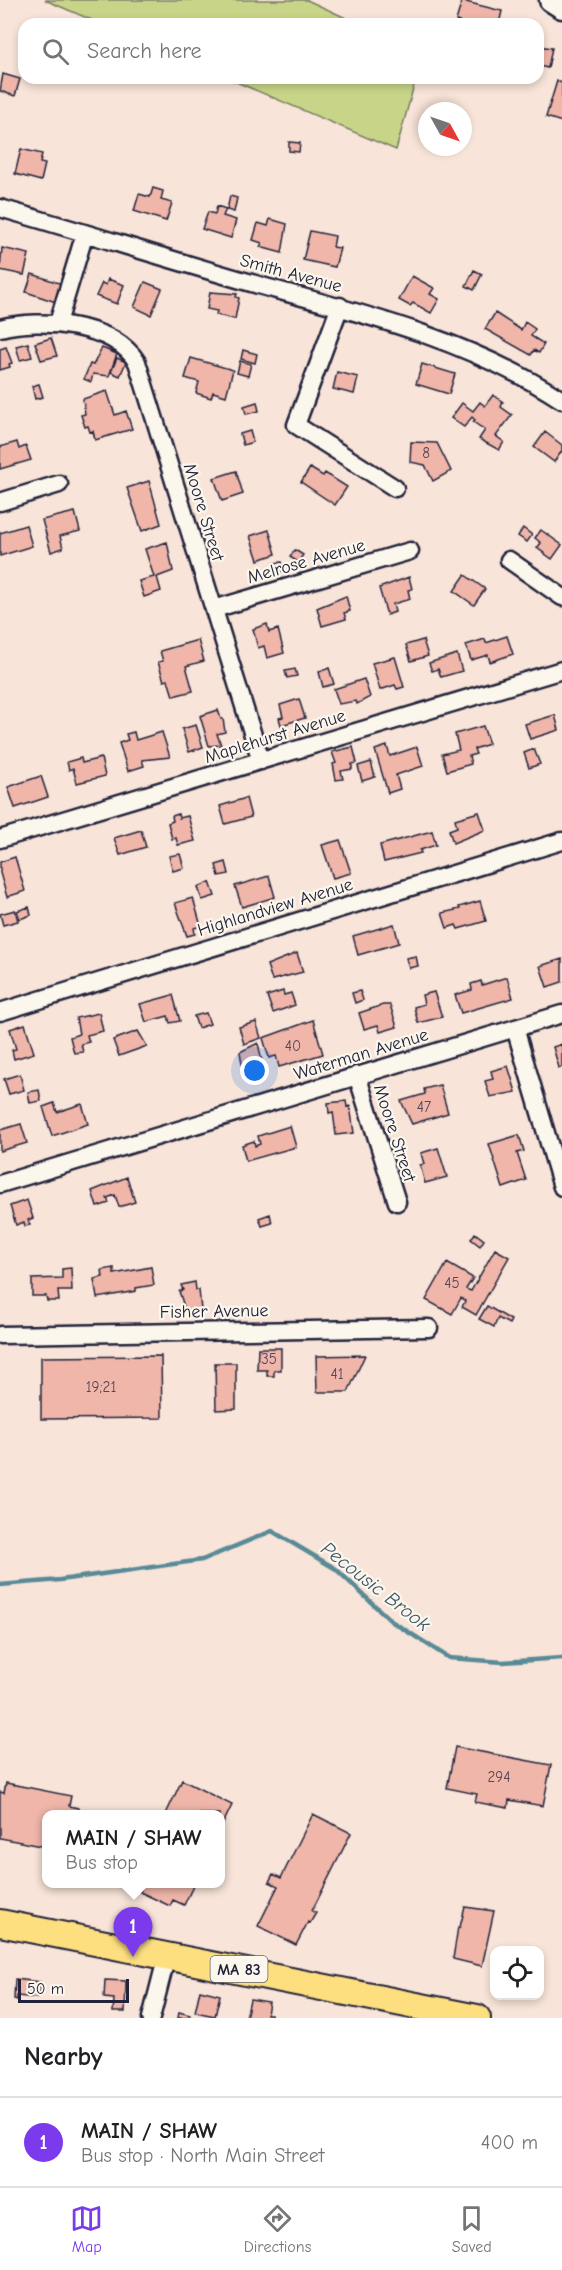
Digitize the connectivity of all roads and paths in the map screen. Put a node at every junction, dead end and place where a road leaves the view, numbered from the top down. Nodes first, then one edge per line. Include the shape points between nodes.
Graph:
1 (551, 0) edge
2 (562, 7) edge
3 (0, 208) edge
4 (85, 233) junction
5 (340, 306) junction
6 (58, 323) junction
7 (0, 328) edge
8 (562, 400) edge
9 (59, 484) dead end
10 (396, 488) dead end
11 (0, 502) edge
12 (410, 551) dead end
13 (509, 560) dead end
14 (562, 597) edge
15 (214, 609) junction
16 (562, 670) edge
17 (261, 761) junction
18 (0, 839) edge
19 (562, 841) edge
20 (0, 1012) edge
21 (562, 1014) edge
22 (515, 1028) junction
23 (357, 1075) junction
24 (0, 1184) edge
25 (562, 1187) edge
26 (397, 1202) dead end
27 (429, 1328) dead end
28 (0, 1335) edge
29 (0, 1923) edge
30 (167, 1954) junction
31 (466, 2017) edge
32 (151, 2018) edge

1 - 2 street
3 - 4 street, Smith Avenue
4 - 5 street, Smith Avenue
4 - 6 street
5 - 8 street, Smith Avenue via 483,356 526,376
5 - 10 street via 296,425
6 - 7 street, Moore Street
6 - 15 street, Moore Street via 117,342 137,362
9 - 11 street
12 - 15 street, Melrose Avenue
13 - 14 street
15 - 17 street, Moore Street
16 - 17 street, Maplehurst Avenue
17 - 18 street, Maplehurst Avenue
19 - 20 street, Highlandview Avenue
21 - 22 street, Waterman Avenue
22 - 23 street, Waterman Avenue
22 - 25 street
23 - 24 street, Waterman Avenue
23 - 26 street, Moore Street
27 - 28 street, Fisher Avenue
29 - 30 main road, MA 83
30 - 31 main road, MA 83
30 - 32 street

